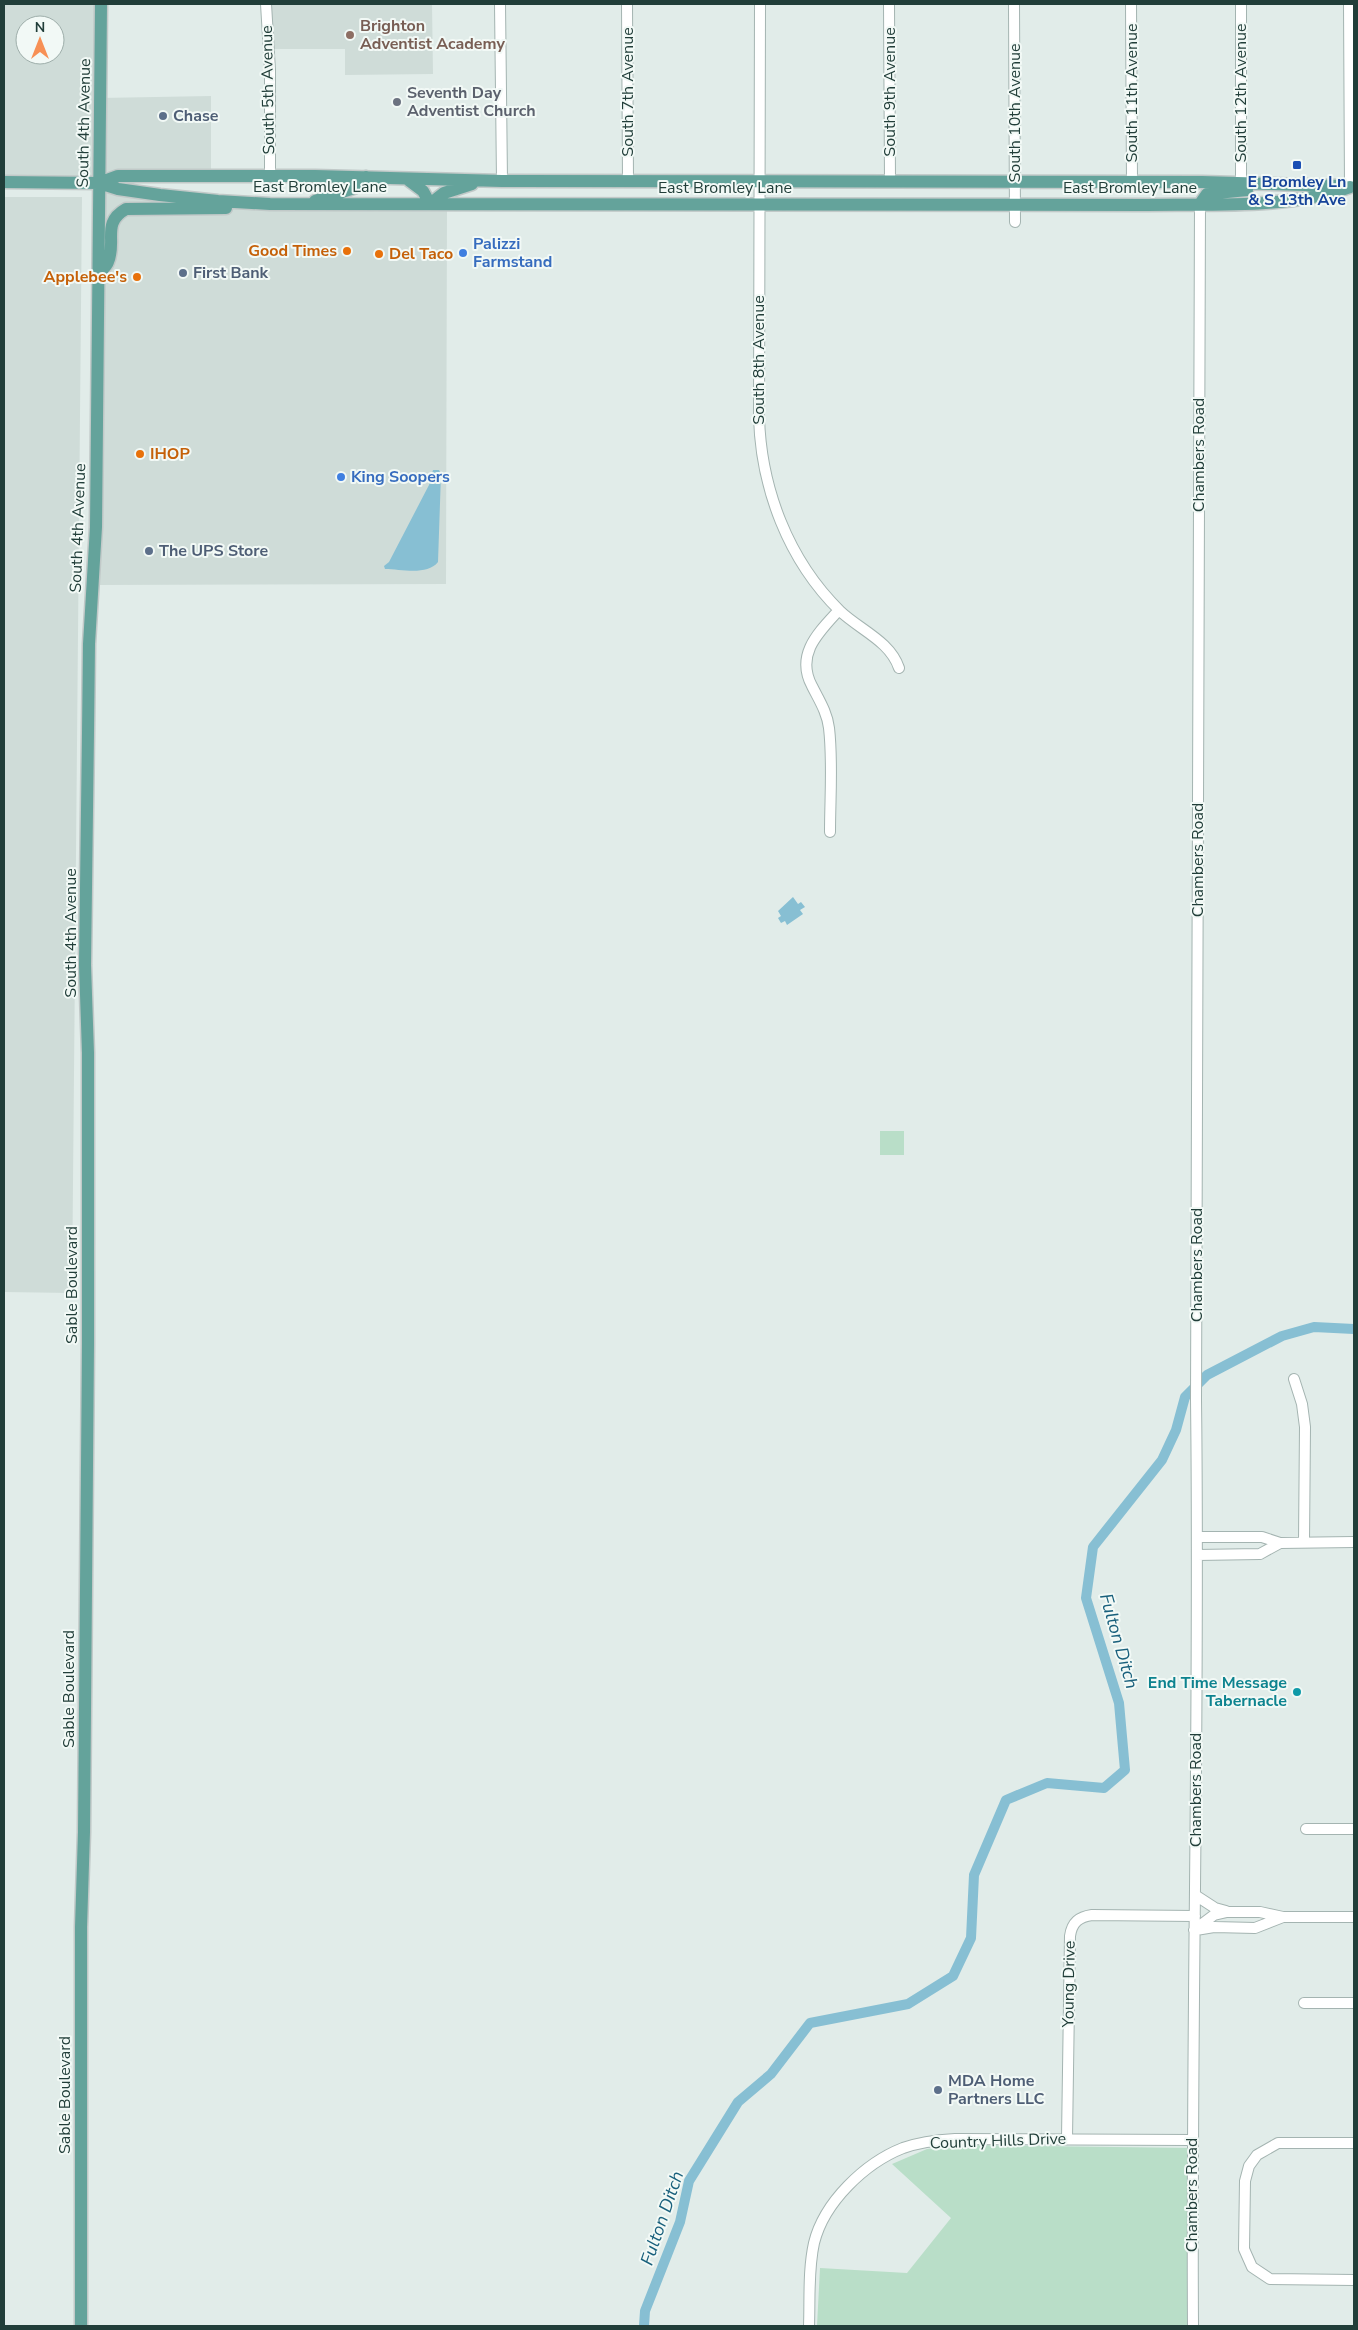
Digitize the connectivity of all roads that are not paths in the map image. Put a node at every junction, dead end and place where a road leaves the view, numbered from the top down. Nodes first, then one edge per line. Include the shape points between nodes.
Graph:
1 (101, 4) edge
2 (266, 4) edge
3 (500, 4) edge
4 (627, 4) edge
5 (760, 4) edge
6 (890, 4) edge
7 (1014, 4) edge
8 (1131, 4) edge
9 (1241, 4) edge
10 (1349, 4) edge
11 (270, 176) junction
12 (366, 177) junction
13 (407, 179) junction
14 (485, 181) junction
15 (628, 181) junction
16 (760, 181) junction
17 (890, 181) junction
18 (4, 182) edge
19 (502, 182) junction
20 (1015, 182) junction
21 (1132, 182) junction
22 (1172, 182) junction
23 (1241, 182) junction
24 (99, 183) junction
25 (1296, 184) junction
26 (1352, 187) edge
27 (239, 203) junction
28 (306, 204) junction
29 (430, 204) junction
30 (760, 204) junction
31 (1200, 204) junction
32 (1015, 205) junction
33 (1015, 222) dead end
34 (98, 274) junction
35 (839, 610) junction
36 (899, 668) dead end
37 (830, 832) dead end
38 (88, 1053) joint
39 (1294, 1379) dead end
40 (1198, 1537) junction
41 (1304, 1542) junction
42 (1354, 1542) edge
43 (1280, 1543) junction
44 (1197, 1555) junction
45 (1306, 1829) dead end
46 (1354, 1829) edge
47 (1195, 1896) junction
48 (1227, 1912) junction
49 (1195, 1916) junction
50 (1283, 1918) junction
51 (1354, 1918) edge
52 (1194, 1930) junction
53 (1354, 2003) edge
54 (1304, 2004) dead end
55 (1067, 2138) junction
56 (1192, 2140) junction
57 (1354, 2143) edge
58 (1354, 2280) edge
59 (82, 2326) edge
60 (809, 2326) edge
61 (1193, 2326) edge

1 - 24 main road, South 4th Avenue
2 - 11 street, South 5th Avenue
3 - 19 street
4 - 15 street, South 7th Avenue
5 - 16 street, South 8th Avenue
6 - 17 street, South 9th Avenue
7 - 20 street, South 10th Avenue
8 - 21 street, South 11th Avenue
9 - 23 street, South 12th Avenue
10 - 26 street
11 - 12 main road, East Bromley Lane
11 - 24 main road, East Bromley Lane via 118,176
12 - 13 main road, East Bromley Lane
12 - 28 main road via 354,188
13 - 14 main road, East Bromley Lane
13 - 29 main road via 423,191
14 - 19 main road, East Bromley Lane
14 - 29 main road via 449,191
15 - 16 main road, East Bromley Lane
15 - 19 main road, East Bromley Lane
16 - 17 main road, East Bromley Lane
16 - 30 street, South 8th Avenue
17 - 20 main road, East Bromley Lane
18 - 24 main road, East Bromley Lane
20 - 21 main road, East Bromley Lane
20 - 32 street, South 10th Avenue
21 - 22 main road, East Bromley Lane
22 - 23 main road, East Bromley Lane
22 - 31 main road via 1192,189
23 - 25 main road, East Bromley Lane
24 - 27 main road, East Bromley Lane via 118,189
24 - 34 main road, South 4th Avenue
25 - 26 main road, East Bromley Lane
25 - 31 main road via 1210,193
26 - 31 main road, East Bromley Lane via 1304,198
27 - 28 main road, East Bromley Lane
27 - 34 main road via 224,209 126,209 112,222 108,262
28 - 29 main road, East Bromley Lane
29 - 30 main road, East Bromley Lane
30 - 32 main road, East Bromley Lane
30 - 35 street, South 8th Avenue via 759,417 763,462 770,495 791,542 815,581
31 - 32 main road, East Bromley Lane
31 - 40 street, Chambers Road
32 - 33 street, South 10th Avenue
34 - 38 main road, South 4th Avenue via 96,527 89,644
35 - 36 street, South 8th Avenue via 893,652
35 - 37 street via 813,638 806,659 809,680 821,700 829,730
38 - 59 main road, Sable Boulevard via 81,1927
39 - 41 street via 1304,1421
40 - 43 street via 1262,1538
40 - 44 street, Chambers Road
41 - 42 street
41 - 43 street
43 - 44 street via 1260,1554
44 - 47 street, Chambers Road
45 - 46 street
47 - 48 street
47 - 49 street, Chambers Road
48 - 50 street via 1260,1912
48 - 52 street via 1214,1915
49 - 52 street, Chambers Road
49 - 55 street, Young Drive via 1092,1915 1079,1919 1073,1925 1070,1936
50 - 51 street
50 - 52 street via 1255,1928
52 - 56 street, Chambers Road
53 - 54 street
55 - 56 street, Country Hills Drive
55 - 60 street, Country Hills Drive via 934,2141 899,2150 872,2165 838,2198 819,2229 811,2257
56 - 61 street, Chambers Road
57 - 58 street via 1278,2143 1257,2155 1249,2166 1245,2181 1244,2240 1250,2264 1270,2279

